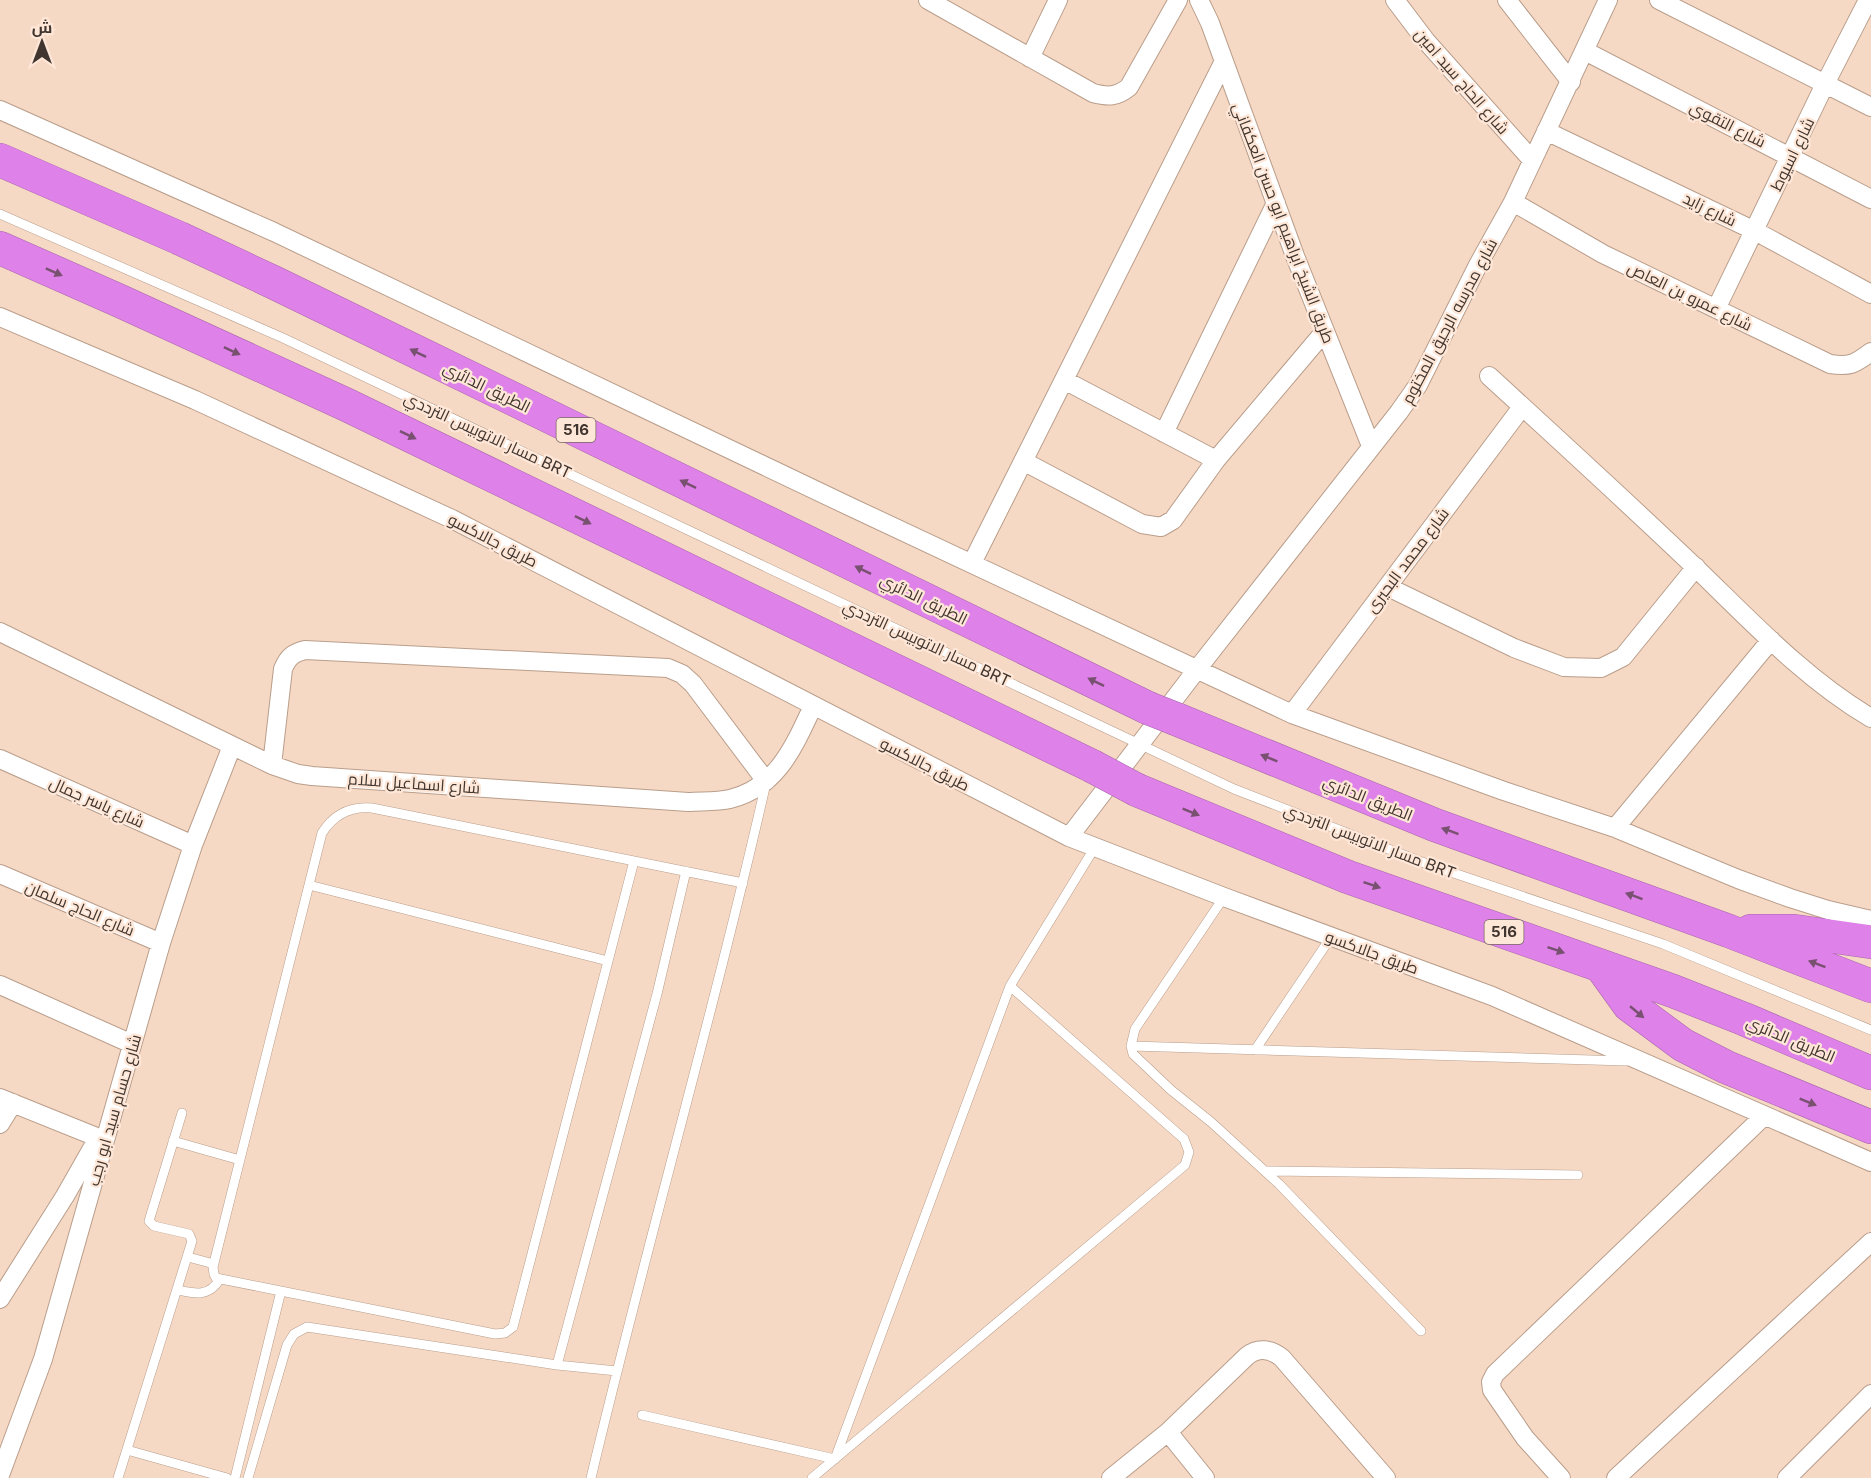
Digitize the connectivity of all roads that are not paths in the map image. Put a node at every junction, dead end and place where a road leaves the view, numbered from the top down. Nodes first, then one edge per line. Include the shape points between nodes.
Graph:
1 (1058, 0) edge
2 (1178, 0) edge
3 (1199, 0) edge
4 (1395, 0) edge
5 (1507, 0) edge
6 (1608, 0) edge
7 (1659, 0) edge
8 (935, 2) edge
9 (1868, 6) edge
10 (1585, 51) junction
11 (1029, 58) junction
12 (1223, 63) junction
13 (1571, 82) junction
14 (1825, 84) junction
15 (1871, 107) edge
16 (0, 110) edge
17 (1546, 131) junction
18 (1791, 156) junction
19 (0, 160) edge
20 (1532, 160) junction
21 (1871, 199) edge
22 (1513, 202) junction
23 (1276, 203) junction
24 (0, 214) edge
25 (1755, 231) junction
26 (0, 248) edge
27 (1871, 294) edge
28 (1716, 309) junction
29 (0, 317) edge
30 (1325, 332) junction
31 (1871, 352) edge
32 (1489, 376) dead end
33 (1064, 380) junction
34 (1522, 407) junction
35 (1164, 433) junction
36 (1371, 446) junction
37 (1216, 460) junction
38 (1023, 461) junction
39 (972, 563) junction
40 (1696, 567) junction
41 (1388, 587) junction
42 (1, 635) edge
43 (1771, 640) junction
44 (1198, 668) junction
45 (813, 706) junction
46 (1292, 714) junction
47 (1871, 718) edge
48 (232, 746) junction
49 (0, 759) edge
50 (272, 765) junction
51 (766, 781) junction
52 (1615, 828) junction
53 (1069, 837) junction
54 (194, 845) junction
55 (1095, 847) junction
56 (634, 861) junction
57 (686, 871) junction
58 (0, 874) edge
59 (743, 883) junction
60 (309, 885) junction
61 (1224, 897) junction
62 (1871, 920) edge
63 (1729, 930) junction
64 (1331, 937) junction
65 (1871, 942) edge
66 (161, 943) junction
67 (608, 961) junction
68 (1601, 966) junction
69 (0, 985) edge
70 (1010, 986) junction
71 (1871, 986) edge
72 (1871, 1030) edge
73 (132, 1044) junction
74 (1131, 1046) junction
75 (1255, 1050) junction
76 (1642, 1061) junction
77 (1871, 1073) edge
78 (6, 1101) edge
79 (182, 1113) dead end
80 (1764, 1116) junction
81 (0, 1124) edge
82 (1871, 1127) edge
83 (101, 1139) junction
84 (173, 1141) junction
85 (240, 1160) junction
86 (1871, 1162) edge
87 (1265, 1171) junction
88 (1578, 1175) dead end
89 (1871, 1242) edge
90 (188, 1257) junction
91 (214, 1264) junction
92 (220, 1279) junction
93 (178, 1290) junction
94 (281, 1291) junction
95 (0, 1299) edge
96 (1421, 1331) dead end
97 (557, 1365) junction
98 (617, 1371) junction
99 (1871, 1394) edge
100 (642, 1415) dead end
101 (1168, 1432) junction
102 (127, 1450) junction
103 (835, 1459) junction
104 (0, 1474) edge
105 (118, 1478) edge
106 (227, 1478) edge
107 (235, 1478) edge
108 (248, 1478) edge
109 (591, 1478) edge
110 (812, 1478) edge
111 (1111, 1478) edge
112 (1205, 1478) edge
113 (1386, 1478) edge
114 (1561, 1478) edge
115 (1616, 1478) edge
116 (1786, 1478) edge

1 - 11 street
2 - 11 street via 1130,87 1121,94 1093,93
3 - 12 street, طريق الشيخ ابراهيم ابو حسن العكفاني
4 - 20 street, شارع الحاج سيد امين via 1426,41
5 - 13 street
6 - 10 street, شارع مدرسه الرحيق المختوم
7 - 14 street
8 - 11 street
9 - 14 street, شارع اسيوط
10 - 13 street, شارع مدرسه الرحيق المختوم
10 - 18 street, شارع التقوي
12 - 23 street, طريق الشيخ ابراهيم ابو حسن العكفاني
12 - 33 street
13 - 17 street, شارع مدرسه الرحيق المختوم
14 - 15 street
14 - 18 street, شارع اسيوط
16 - 39 street via 274,232
17 - 20 street, شارع مدرسه الرحيق المختوم
17 - 25 street, شارع زايد
18 - 21 street, شارع التقوي
18 - 25 street, شارع اسيوط
63 -> 19 highway, الطريق الدائري / 516 via 1435,825 1162,714 275,283
20 - 22 street, شارع مدرسه الرحيق المختوم
22 - 28 street, شارع عمرو بن العاص via 1603,254
22 - 36 street, شارع مدرسه الرحيق المختوم via 1418,385
23 - 30 street, طريق الشيخ ابراهيم ابو حسن العكفاني
23 - 35 street
24 - 72 lane, مسار الاتوبيس الترددي BRT via 283,338 1234,789 1427,864 1663,944
25 - 27 street, شارع زايد
25 - 28 street, شارع اسيوط
26 -> 68 highway, الطريق الدائري / 516, bridge via 347,405 1137,790 1348,877
28 - 31 street, شارع عمرو بن العاص via 1830,364 1854,364
29 - 45 street, طريق جالاكسو via 206,405 452,519
30 - 36 street, طريق الشيخ ابراهيم ابو حسن العكفاني
30 - 37 street
32 - 34 street
33 - 35 street
33 - 38 street
34 - 40 street
34 - 41 street, شارع محمد البحيرى
35 - 37 street
36 - 44 street, شارع مدرسه الرحيق المختوم
37 - 38 street via 1173,520 1161,527 1142,524
38 - 39 street
39 - 44 street
40 - 41 street via 1623,657 1601,668 1564,667 1514,648
40 - 43 street
41 - 46 street, شارع محمد البحيرى
42 - 48 street, شارع اسماعيل سلام
43 - 47 street via 1814,679
43 - 52 street
44 - 46 street
44 - 53 street, شارع مدرسه الرحيق المختوم
45 - 51 street, شارع اسماعيل سلام via 788,758
45 - 53 street, طريق جالاكسو
46 - 52 street
48 - 50 street, شارع اسماعيل سلام
48 - 54 street, شارع حسام سيد ابو رجب
49 - 54 street, شارع ياسر جمال
50 - 51 street, شارع اسماعيل سلام via 312,776 688,802 730,799
50 - 51 street via 283,669 295,652 305,650 668,668 693,684
51 - 59 lane
52 - 62 street via 1790,898
53 - 55 street, طريق جالاكسو
54 - 66 street, شارع حسام سيد ابو رجب
55 - 61 street, طريق جالاكسو
55 - 70 lane
56 - 57 lane
56 - 60 lane via 363,807 345,811 328,824 322,833
56 - 67 lane
57 - 59 lane
57 - 97 lane via 657,994
58 - 66 street, شارع الحاج سلمان
59 - 98 lane
60 - 67 lane
60 - 85 lane
61 - 64 street, طريق جالاكسو
61 - 74 lane via 1135,1029
63 - 65 highway via 1794,931
71 -> 63 highway, الطريق الدائري / 516
64 - 75 lane
64 - 76 street, طريق جالاكسو via 1491,996
66 - 73 street, شارع حسام سيد ابو رجب
67 - 94 lane via 513,1327 495,1334
68 - 77 highway, الطريق الدائري / 516 via 1744,1019
68 -> 82 highway via 1629,1005 1683,1045 1725,1067
69 - 73 street
70 - 103 lane
70 - 103 lane via 1184,1139 1190,1152 1185,1165
73 - 83 street, شارع حسام سيد ابو رجب
74 - 75 lane
74 - 87 lane via 1133,1054 1147,1068
75 - 76 lane
76 - 80 street, طريق جالاكسو
78 - 81 street
78 - 83 street
79 - 84 lane
80 - 86 street, طريق جالاكسو
80 - 114 street via 1495,1374 1492,1390 1525,1438
83 - 95 street
83 - 104 street, شارع حسام سيد ابو رجب via 43,1359
84 - 85 lane
84 - 90 lane via 149,1221 154,1226 189,1234 192,1241
85 - 91 lane
87 - 88 lane
87 - 96 lane
89 - 115 street
90 - 91 lane
90 - 93 lane
91 - 92 lane via 214,1274
92 - 93 lane via 201,1294
92 - 94 lane
93 - 102 lane
94 - 107 lane
97 - 98 lane
97 - 108 lane via 307,1327 294,1334 287,1345
98 - 109 lane
99 - 116 street
100 - 103 lane
101 - 111 street
101 - 112 street
101 - 113 street via 1246,1356 1264,1350 1286,1362
102 - 105 lane
102 - 106 lane
103 - 110 lane

